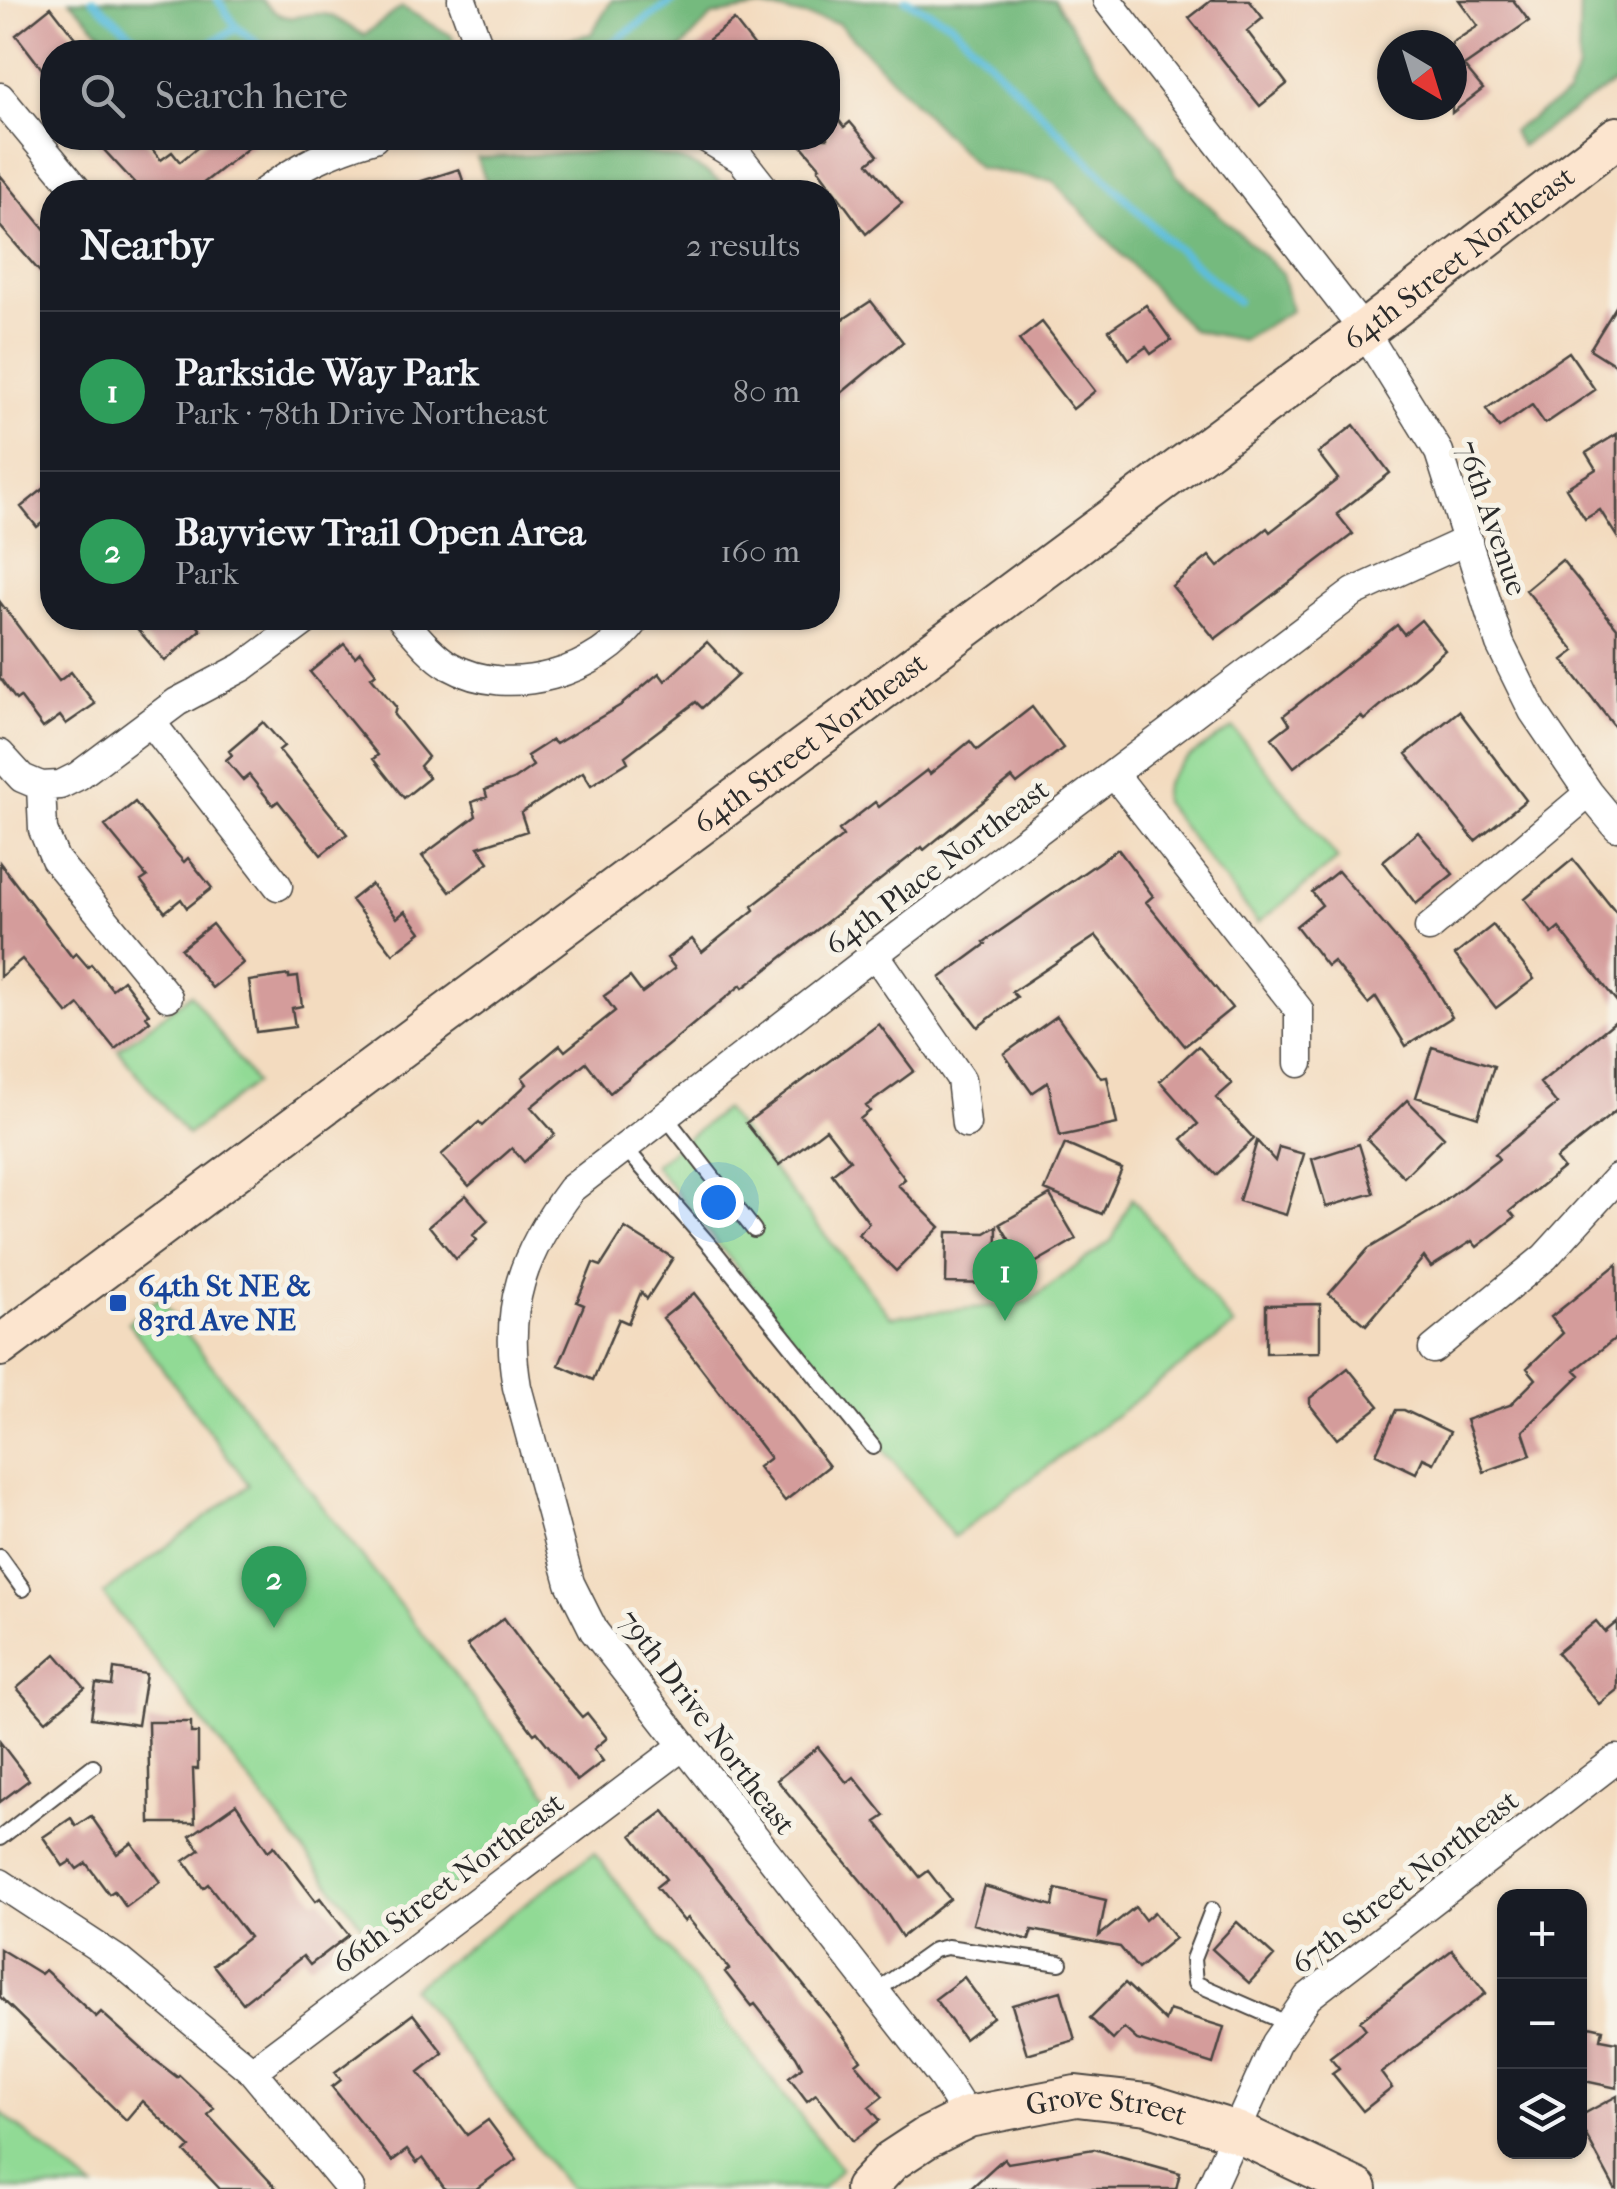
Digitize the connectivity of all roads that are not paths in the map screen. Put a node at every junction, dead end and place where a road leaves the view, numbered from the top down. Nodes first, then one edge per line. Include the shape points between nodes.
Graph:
1 (462, 0) edge
2 (1107, 0) edge
3 (477, 40) edge
4 (0, 97) edge
5 (1617, 137) edge
6 (40, 145) edge
7 (44, 150) edge
8 (332, 150) edge
9 (726, 150) edge
10 (69, 180) edge
11 (280, 180) edge
12 (758, 180) edge
13 (1364, 332) junction
14 (1468, 540) junction
15 (293, 630) edge
16 (411, 630) edge
17 (628, 630) edge
18 (152, 722) junction
19 (0, 754) edge
20 (1114, 774) junction
21 (41, 786) junction
22 (1589, 794) junction
23 (1617, 827) edge
24 (278, 886) dead end
25 (1429, 928) dead end
26 (875, 954) junction
27 (168, 997) dead end
28 (1300, 1063) dead end
29 (665, 1116) junction
30 (966, 1124) dead end
31 (624, 1148) junction
32 (1617, 1178) edge
33 (754, 1230) dead end
34 (513, 1312) joint
35 (0, 1346) edge
36 (1433, 1350) dead end
37 (873, 1446) dead end
38 (0, 1557) edge
39 (22, 1589) dead end
40 (683, 1746) junction
41 (1617, 1759) edge
42 (93, 1766) dead end
43 (0, 1838) edge
44 (0, 1883) edge
45 (1212, 1910) dead end
46 (1060, 1963) dead end
47 (875, 1992) junction
48 (1289, 2024) junction
49 (252, 2071) junction
50 (968, 2117) junction
51 (1237, 2132) junction
52 (350, 2189) edge
53 (865, 2189) edge
54 (1210, 2189) edge
55 (1357, 2189) edge

1 - 3 street
2 - 13 street, 76th Avenue
4 - 6 street
5 - 13 main road, 64th Street Northeast
7 - 10 street
8 - 11 street
9 - 12 street
13 - 14 street, 76th Avenue via 1440,452
13 - 35 main road, 64th Street Northeast
14 - 20 street, 64th Place Northeast via 1354,592
14 - 22 street, 76th Avenue via 1500,644 1533,711
15 - 18 street
16 - 17 street via 449,666 481,678 564,672
18 - 21 street via 78,776
18 - 24 street
19 - 21 street via 22,778
20 - 26 street, 64th Place Northeast
20 - 28 street via 1299,1010
21 - 27 street via 42,830 55,859
22 - 23 street, 76th Avenue
22 - 25 street
26 - 29 street, 64th Place Northeast
26 - 30 street via 961,1079
29 - 31 street, 64th Place Northeast
29 - 33 lane
31 - 34 street, 64th Place Northeast via 571,1189 542,1227
31 - 37 lane
32 - 36 street via 1545,1257
34 - 40 street, 79th Drive Northeast via 517,1387 570,1583 594,1630
38 - 39 lane
40 - 47 street, 79th Drive Northeast
40 - 49 street, 66th Street Northeast
41 - 48 street, 67th Street Northeast via 1308,1996
42 - 43 lane
44 - 49 street via 120,1961
45 - 48 lane via 1194,1959 1195,1984
46 - 47 lane via 947,1947
47 - 50 street, 79th Drive Northeast
48 - 51 street, 67th Street Northeast
49 - 52 street
50 - 51 main road, Grove Street via 1076,2096 1147,2104
50 - 53 main road, Grove Street via 892,2161
51 - 54 street, 67th Street Northeast
51 - 55 main road, Grove Street

